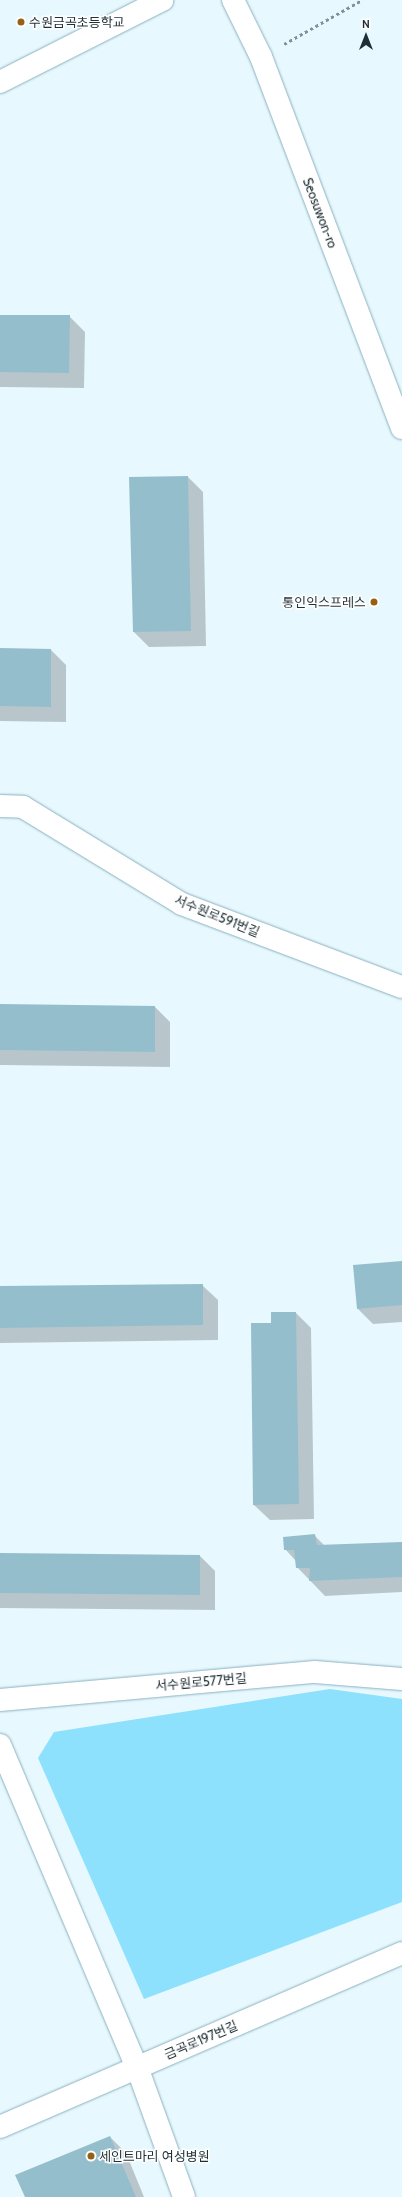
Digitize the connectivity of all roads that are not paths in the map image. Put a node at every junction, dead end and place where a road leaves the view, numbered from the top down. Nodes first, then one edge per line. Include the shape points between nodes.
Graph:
1 (162, 0) edge
2 (233, 0) edge
3 (0, 82) edge
4 (402, 428) edge
5 (0, 806) edge
6 (402, 987) edge
7 (402, 1679) edge
8 (0, 1700) edge
9 (0, 1745) edge
10 (402, 1953) edge
11 (137, 2067) junction
12 (2, 2120) edge
13 (184, 2197) edge

1 - 3 street
2 - 4 street, Seosuwon-ro via 261,57
5 - 6 street, 서수원로591번길 via 23,807 182,904
7 - 8 street, 서수원로577번길 via 315,1672
9 - 11 street
10 - 11 street, 금곡로197번길
11 - 12 street, 금곡로197번길
11 - 13 street

